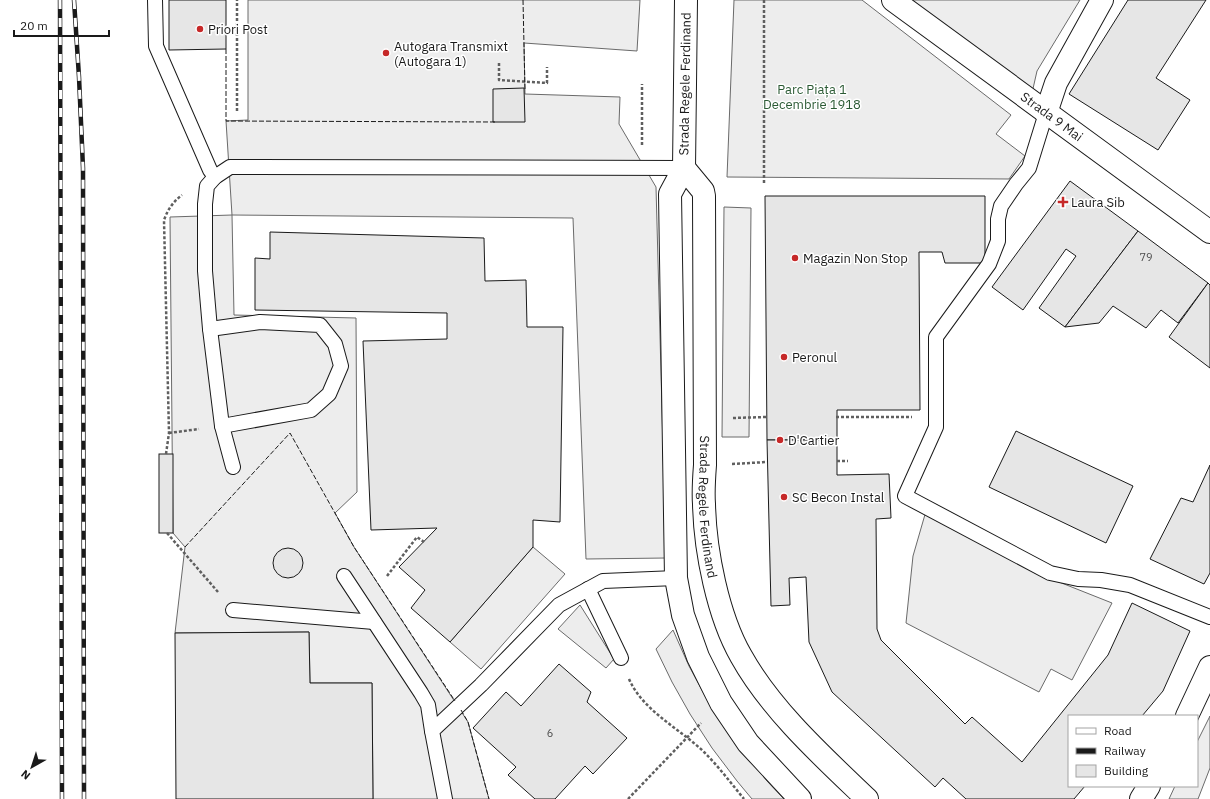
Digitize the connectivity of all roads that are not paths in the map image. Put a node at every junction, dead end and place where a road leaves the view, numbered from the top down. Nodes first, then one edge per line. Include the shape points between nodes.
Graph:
1 (155, 0) edge
2 (686, 0) edge
3 (893, 0) edge
4 (1102, 0) edge
5 (1046, 113) junction
6 (684, 168) junction
7 (212, 174) junction
8 (1210, 232) edge
9 (210, 329) junction
10 (222, 426) junction
11 (233, 467) dead end
12 (344, 576) dead end
13 (676, 578) junction
14 (588, 589) junction
15 (233, 610) road end
16 (1210, 617) edge
17 (374, 622) junction
18 (621, 658) road end
19 (1210, 667) edge
20 (1187, 715) edge
21 (432, 731) junction
22 (1148, 787) edge
23 (445, 799) edge
24 (800, 799) edge
25 (867, 799) edge
26 (1141, 799) edge

1 - 7 lane via 156,46
2 - 6 street, Strada Regele Ferdinand
3 - 5 street, Strada 9 Mai
4 - 5 street via 1056,83
5 - 8 street, Strada 9 Mai
5 - 16 lane via 1029,168 1001,206 998,241 989,264 936,336 936,427 905,496 1050,573 1130,585
6 - 7 lane via 230,167
6 - 13 street, Strada Regele Ferdinand via 670,194
6 - 25 street, Strada Regele Ferdinand via 703,191 704,196 704,503 714,583 740,656 763,690 809,744
7 - 9 lane via 207,186 205,204 205,270
9 - 10 lane
9 - 10 lane via 260,322 320,325 335,344 341,366 329,394 311,410
10 - 11 lane
12 - 17 lane
13 - 14 lane via 602,581
13 - 24 street, Strada Regele Ferdinand via 683,615 698,657 721,702 748,743
14 - 18 lane
14 - 21 lane via 559,605
15 - 17 lane
17 - 21 lane via 422,693 428,706
19 - 20 street
21 - 23 lane
22 - 26 street

